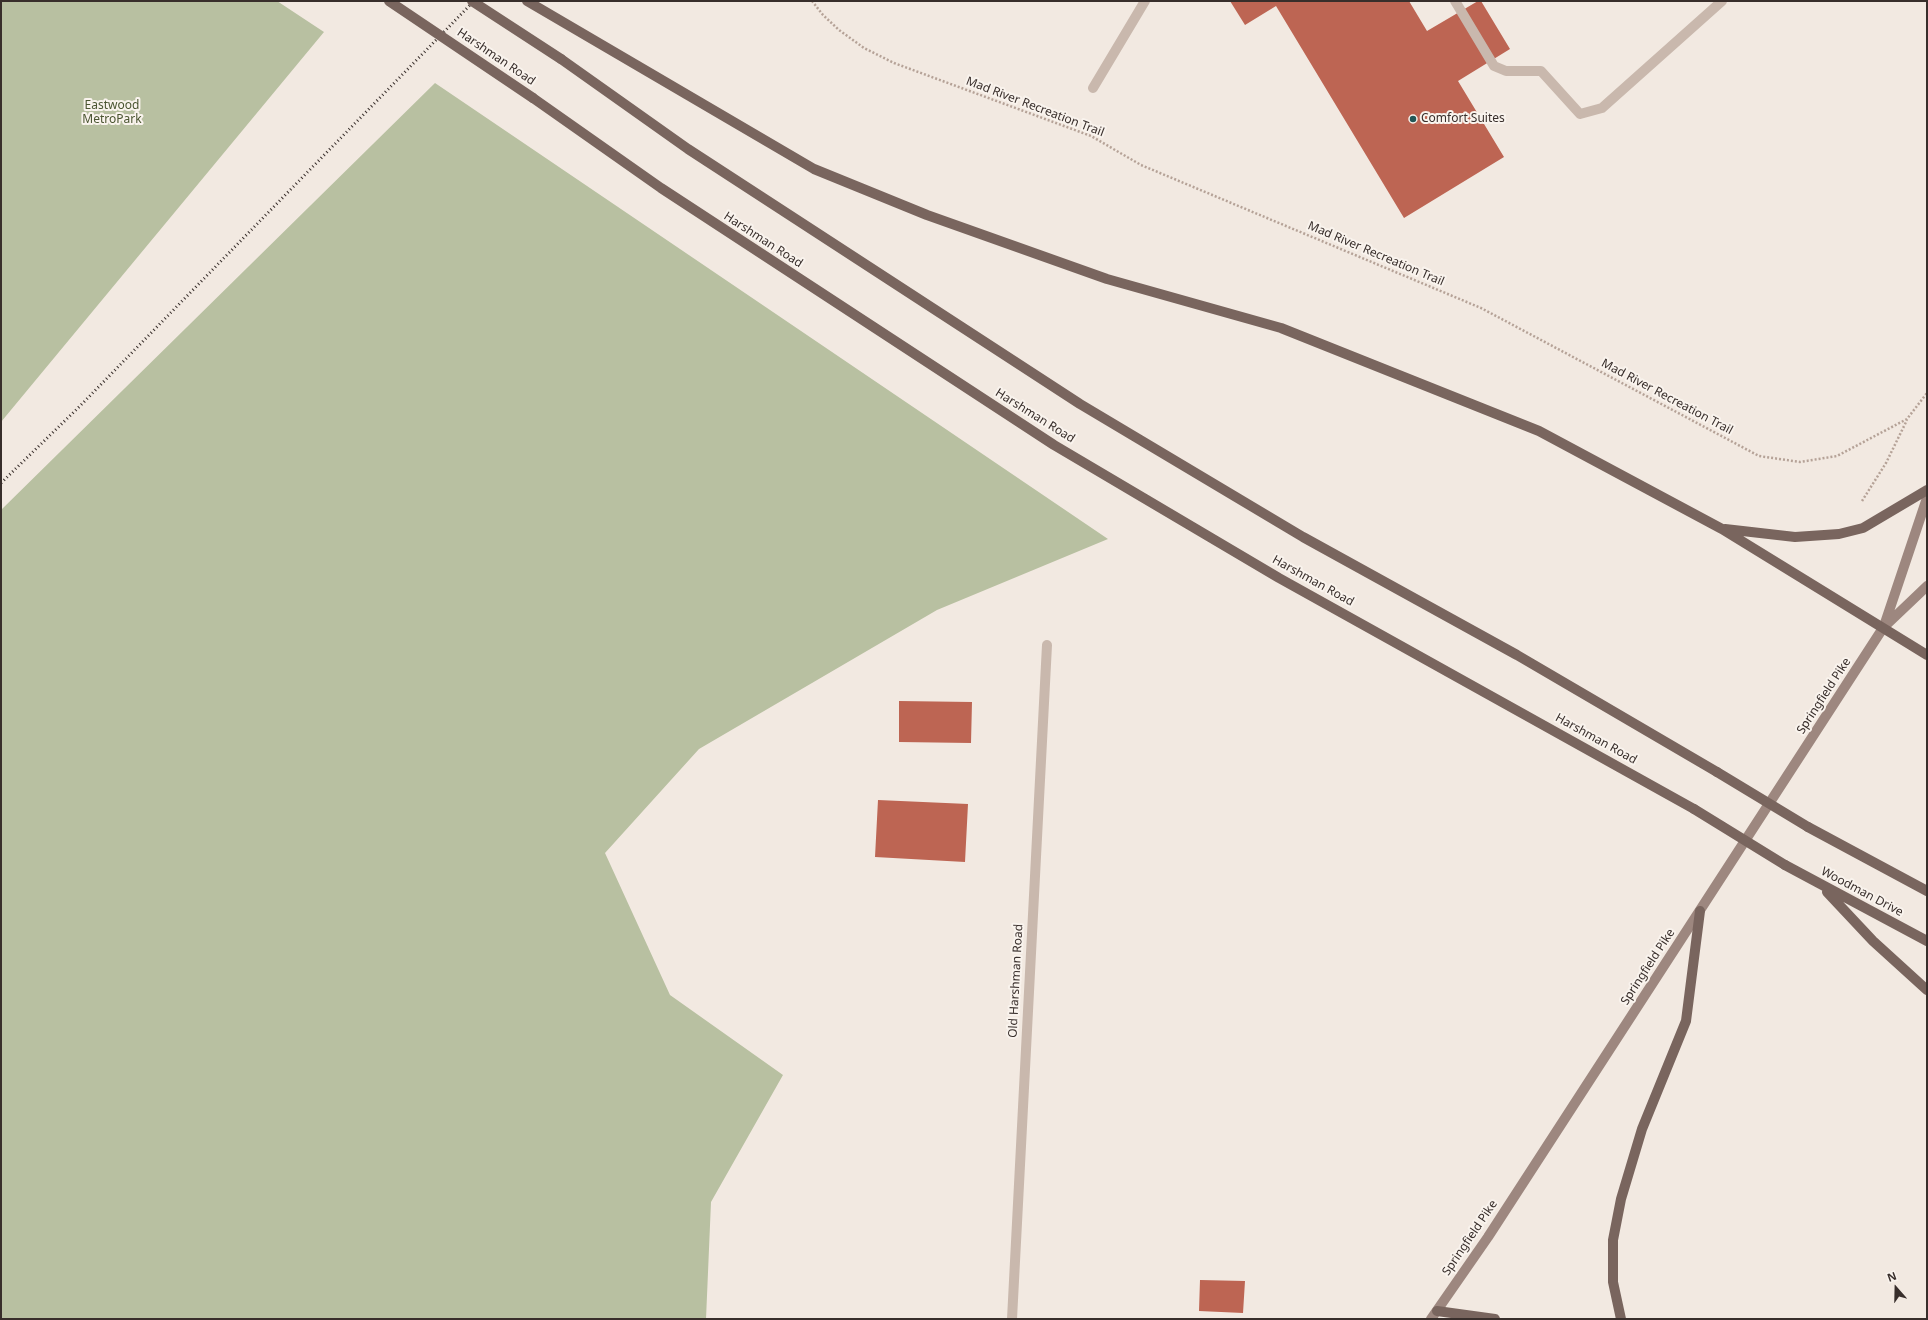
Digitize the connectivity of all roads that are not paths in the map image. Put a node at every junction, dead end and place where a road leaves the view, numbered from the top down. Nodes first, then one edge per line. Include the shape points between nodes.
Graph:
1 (389, 1) edge
2 (472, 1) edge
3 (527, 1) edge
4 (1145, 1) edge
5 (1455, 1) edge
6 (1722, 1) edge
7 (1093, 88) dead end
8 (1927, 490) edge
9 (1927, 498) edge
10 (1722, 529) junction
11 (1927, 586) edge
12 (1883, 628) junction
13 (1047, 645) dead end
14 (1927, 655) edge
15 (1786, 865) joint
16 (1822, 886) junction
17 (1927, 891) edge
18 (1700, 911) junction
19 (1927, 941) edge
20 (1927, 990) edge
21 (1434, 1315) edge
22 (1012, 1319) edge
23 (1444, 1319) edge
24 (1495, 1319) edge
25 (1620, 1319) edge

1 - 15 main road, Harshman Road, bridge via 661,188 1054,445 1279,578 1694,809
2 - 17 main road, bridge via 561,59 688,148 1080,404 1304,536 1517,655 1808,827
3 - 10 main road via 814,169 928,215 1107,279 1281,328 1539,431
4 - 7 street
5 - 6 street via 1494,66 1506,70 1541,71 1580,114 1602,108
8 - 10 main road via 1863,528 1838,534 1795,537
9 - 12 main road, Springfield Pike
10 - 12 main road
11 - 12 main road, Springfield Pike
12 - 14 main road
12 - 18 main road, Springfield Pike
13 - 22 street, Old Harshman Road
15 - 16 main road, Woodman Drive
16 - 19 main road, Woodman Drive
16 - 20 main road via 1873,941
18 - 21 main road, Springfield Pike via 1488,1237
18 - 25 main road via 1686,1021 1642,1130 1621,1198 1613,1240 1613,1282
21 - 23 main road
21 - 24 main road

